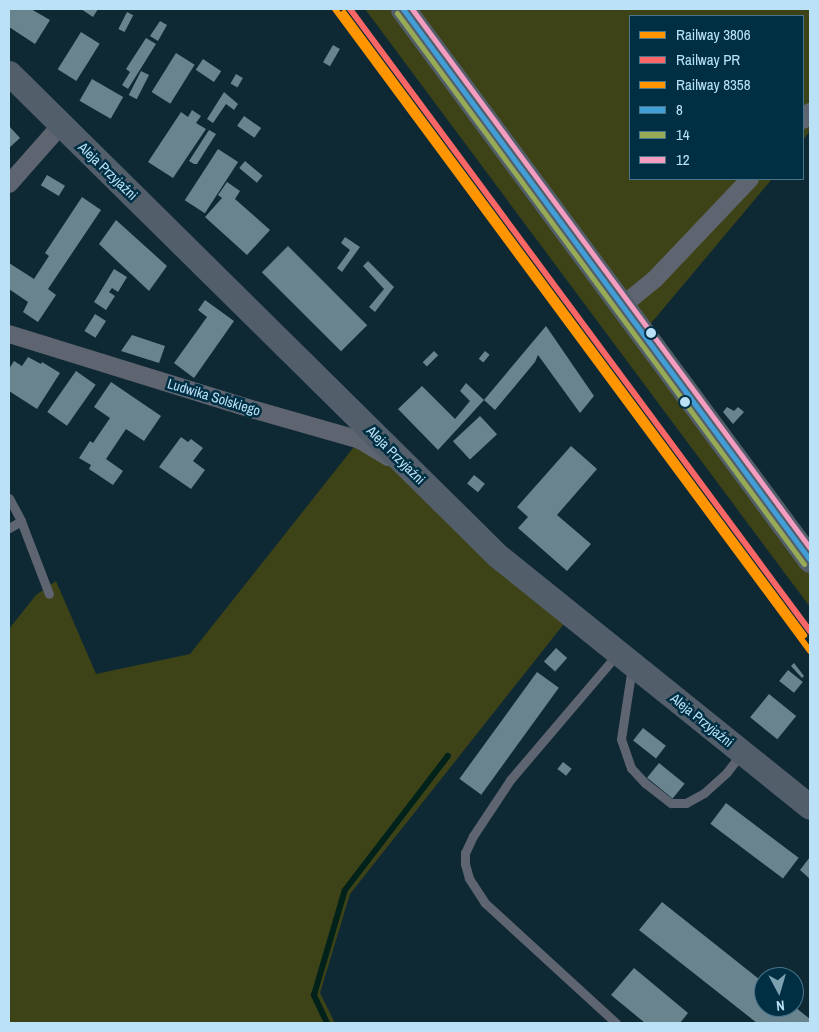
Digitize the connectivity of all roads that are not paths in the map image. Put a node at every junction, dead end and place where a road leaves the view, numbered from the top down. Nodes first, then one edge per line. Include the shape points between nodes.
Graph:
1 (403, 9) edge
2 (9, 73) edge
3 (61, 125) junction
4 (749, 180) edge
5 (9, 184) edge
6 (622, 306) junction
7 (9, 334) edge
8 (414, 472) junction
9 (9, 498) edge
10 (21, 521) junction
11 (9, 528) edge
12 (810, 560) edge
13 (49, 594) dead end
14 (626, 659) junction
15 (742, 752) junction
16 (810, 808) edge
17 (616, 1023) edge

1 - 6 street
2 - 3 street, Aleja Przyjaźni
3 - 5 street
3 - 8 street, Aleja Przyjaźni
4 - 6 street via 655,279
6 - 12 street
7 - 8 street, Ludwika Solskiego via 360,440
8 - 14 street, Aleja Przyjaźni via 498,556
9 - 10 lane
10 - 11 lane
10 - 13 lane
14 - 15 street, Aleja Przyjaźni
14 - 15 lane via 621,739 630,768 645,783 672,803 686,803 704,793 727,772
14 - 17 lane via 510,780 465,852 468,878 485,903
15 - 16 street, Aleja Przyjaźni

